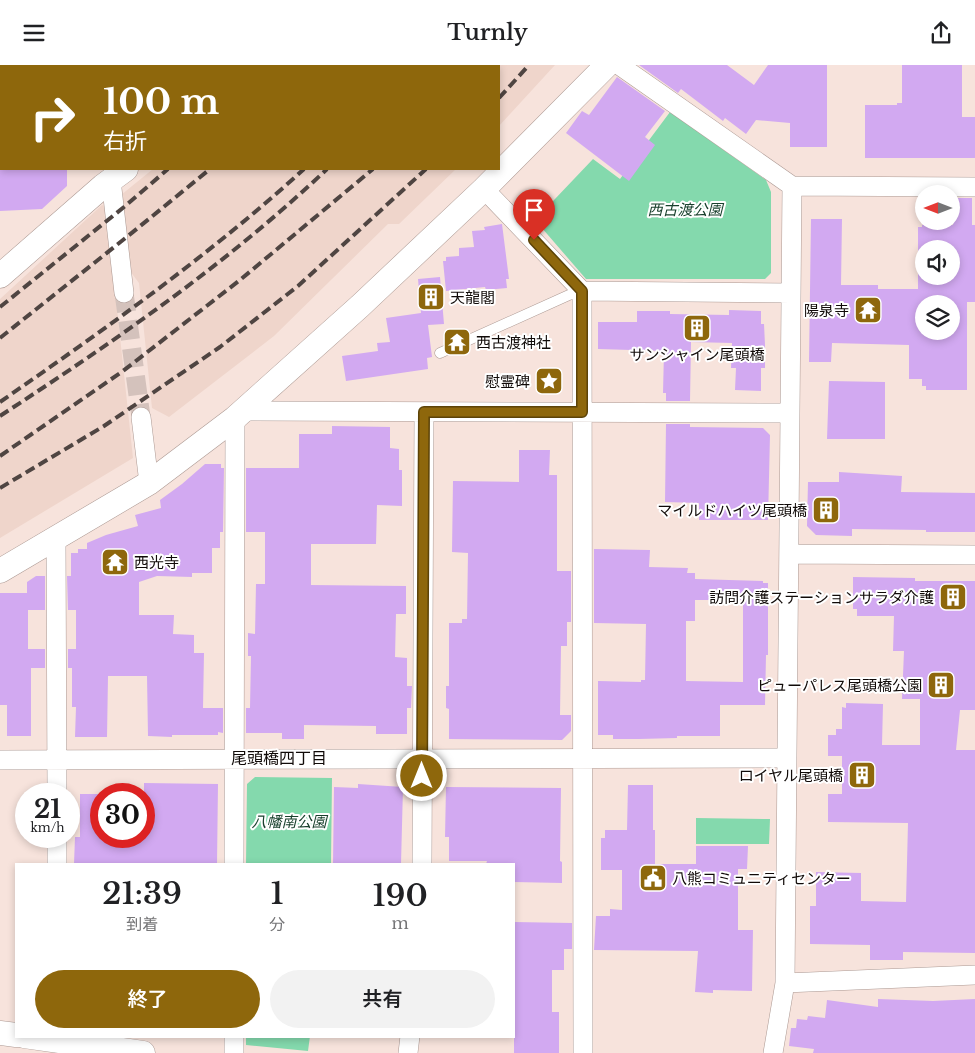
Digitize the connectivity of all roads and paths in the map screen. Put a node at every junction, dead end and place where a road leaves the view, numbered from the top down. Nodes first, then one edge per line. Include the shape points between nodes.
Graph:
1 (607, 65) edge
2 (619, 65) edge
3 (111, 176) edge
4 (792, 185) junction
5 (975, 187) edge
6 (484, 189) junction
7 (0, 276) edge
8 (582, 291) junction
9 (124, 293) tunnel mouth
10 (791, 293) junction
11 (440, 353) dead end
12 (424, 412) junction
13 (582, 412) junction
14 (790, 413) junction
15 (238, 415) junction
16 (141, 417) tunnel mouth
17 (149, 483) junction
18 (56, 537) junction
19 (789, 554) junction
20 (975, 555) edge
21 (0, 571) edge
22 (787, 758) junction
23 (422, 759) junction
24 (582, 759) junction
25 (0, 760) edge
26 (57, 760) junction
27 (234, 760) junction
28 (57, 783) edge
29 (57, 848) edge
30 (57, 863) edge
31 (234, 863) edge
32 (422, 863) edge
33 (975, 975) edge
34 (785, 983) junction
35 (0, 1033) edge
36 (15, 1035) edge
37 (234, 1038) edge
38 (410, 1038) edge
39 (57, 1039) edge
40 (143, 1053) edge
41 (234, 1053) edge
42 (408, 1053) edge
43 (583, 1053) edge
44 (773, 1053) edge

1 - 6 street
2 - 4 street
3 - 7 street
3 - 9 street
4 - 5 street
4 - 10 street
6 - 8 street
6 - 15 street
8 - 10 street
8 - 11 lane
8 - 13 street
10 - 14 street
12 - 13 street
12 - 15 street
12 - 23 street
13 - 14 street
13 - 24 street
14 - 19 street
15 - 17 street
15 - 27 street
16 - 17 street
17 - 18 street
18 - 21 street
18 - 26 street
19 - 20 street
19 - 22 street
22 - 24 street
22 - 34 street
23 - 24 street
23 - 27 street
23 - 32 street
24 - 43 street
25 - 26 street
26 - 27 street
26 - 28 street
27 - 31 street
29 - 30 street
33 - 34 street
34 - 44 street
35 - 36 street
37 - 41 street
38 - 42 street
39 - 40 street

